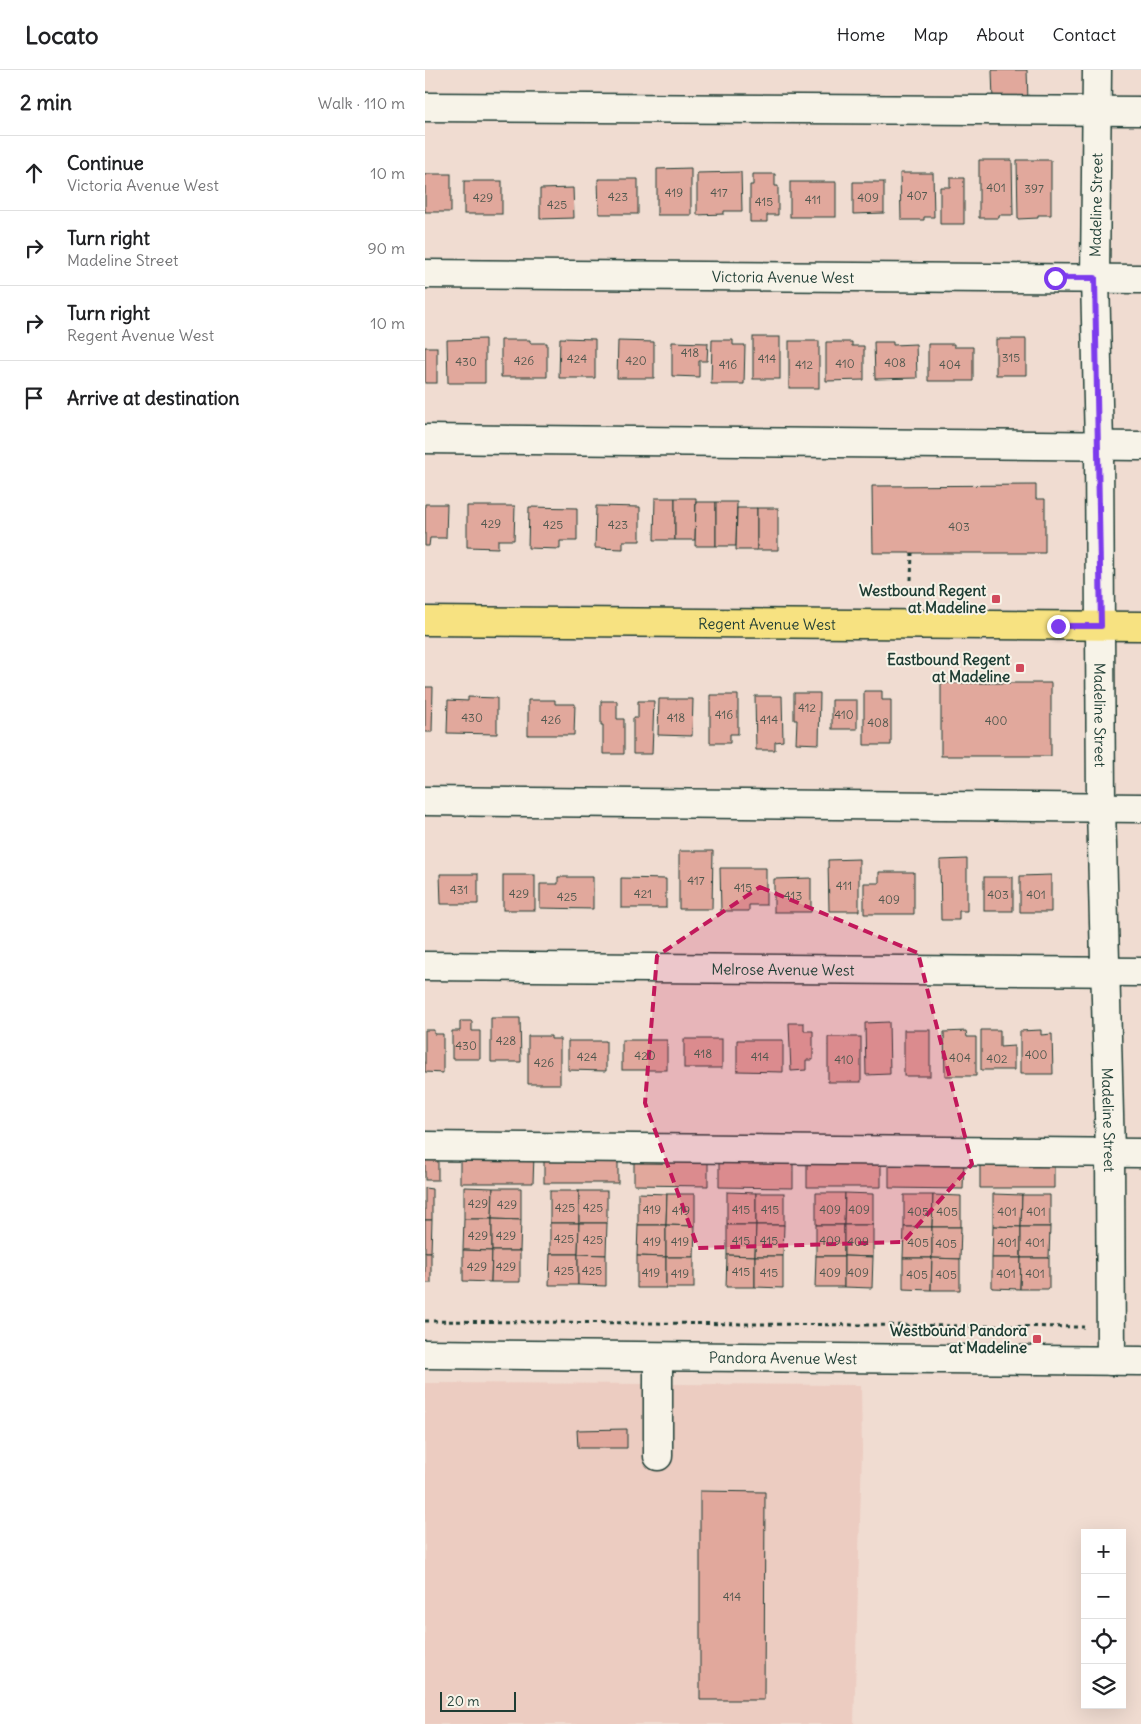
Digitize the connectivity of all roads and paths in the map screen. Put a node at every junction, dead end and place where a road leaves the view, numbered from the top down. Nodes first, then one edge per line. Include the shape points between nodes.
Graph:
1 (1097, 70) edge
2 (425, 107) edge
3 (1097, 111) junction
4 (1141, 111) edge
5 (425, 274) edge
6 (1095, 278) junction
7 (1141, 279) edge
8 (425, 439) edge
9 (1099, 445) junction
10 (1141, 446) edge
11 (913, 553) dead end
12 (911, 580) dead end
13 (425, 620) edge
14 (1101, 626) junction
15 (1141, 626) edge
16 (425, 801) edge
17 (1101, 807) junction
18 (1141, 808) edge
19 (425, 966) edge
20 (1106, 971) junction
21 (1141, 972) edge
22 (425, 1146) edge
23 (1110, 1153) junction
24 (1141, 1153) edge
25 (425, 1320) edge
26 (1111, 1327) junction
27 (425, 1354) edge
28 (658, 1356) junction
29 (1111, 1361) junction
30 (1141, 1361) edge
31 (658, 1456) dead end

1 - 3 street, Madeline Street
2 - 3 street
3 - 4 street
3 - 6 street, Madeline Street
5 - 6 street, Victoria Avenue West
6 - 7 street, Victoria Avenue West
6 - 9 street, Madeline Street
8 - 9 street
9 - 10 street
9 - 14 street, Madeline Street
11 - 12 path
13 - 14 main road, Regent Avenue West
14 - 15 main road, Regent Avenue West
14 - 17 street, Madeline Street
16 - 17 street
17 - 18 street
17 - 20 street, Madeline Street
19 - 20 street, Melrose Avenue West
20 - 21 street, Melrose Avenue West
20 - 23 street, Madeline Street
22 - 23 street
23 - 24 street
23 - 26 street, Madeline Street
25 - 26 path
26 - 29 street, Madeline Street
27 - 28 street, Pandora Avenue West
28 - 29 street, Pandora Avenue West
28 - 31 street
29 - 30 street, Pandora Avenue West

